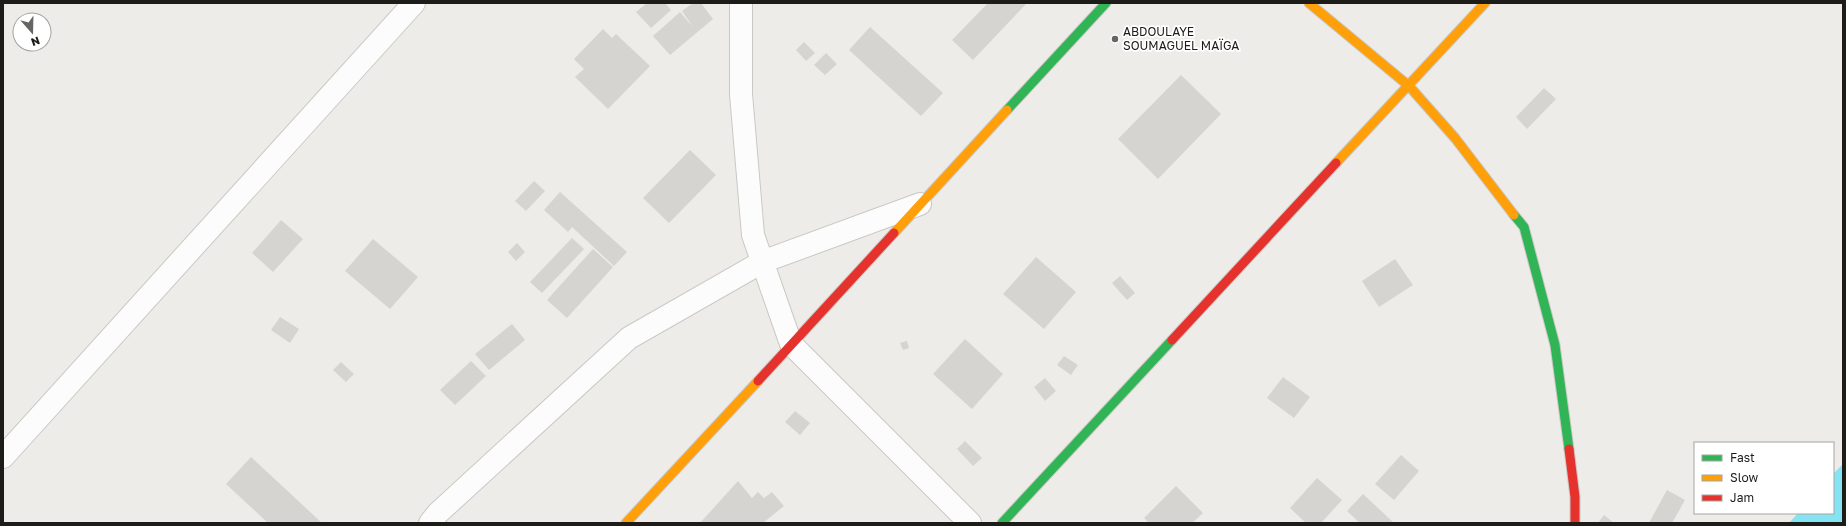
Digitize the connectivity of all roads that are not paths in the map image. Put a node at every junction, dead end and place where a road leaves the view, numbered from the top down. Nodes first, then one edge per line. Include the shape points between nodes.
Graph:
1 (414, 3) edge
2 (741, 3) edge
3 (1106, 3) edge
4 (1309, 3) edge
5 (1485, 3) edge
6 (1409, 86) junction
7 (920, 204) junction
8 (762, 262) junction
9 (791, 344) junction
10 (3, 457) edge
11 (439, 520) edge
12 (626, 523) edge
13 (970, 523) edge
14 (1002, 523) edge
15 (1575, 523) edge

1 - 10 street
2 - 8 street via 742,101 753,235
3 - 7 street
4 - 6 street
5 - 6 street
6 - 14 street
6 - 15 street via 1455,138 1524,227 1556,345 1575,497
7 - 8 street
7 - 9 street
8 - 9 street
8 - 11 street via 629,338
9 - 12 street
9 - 13 street

